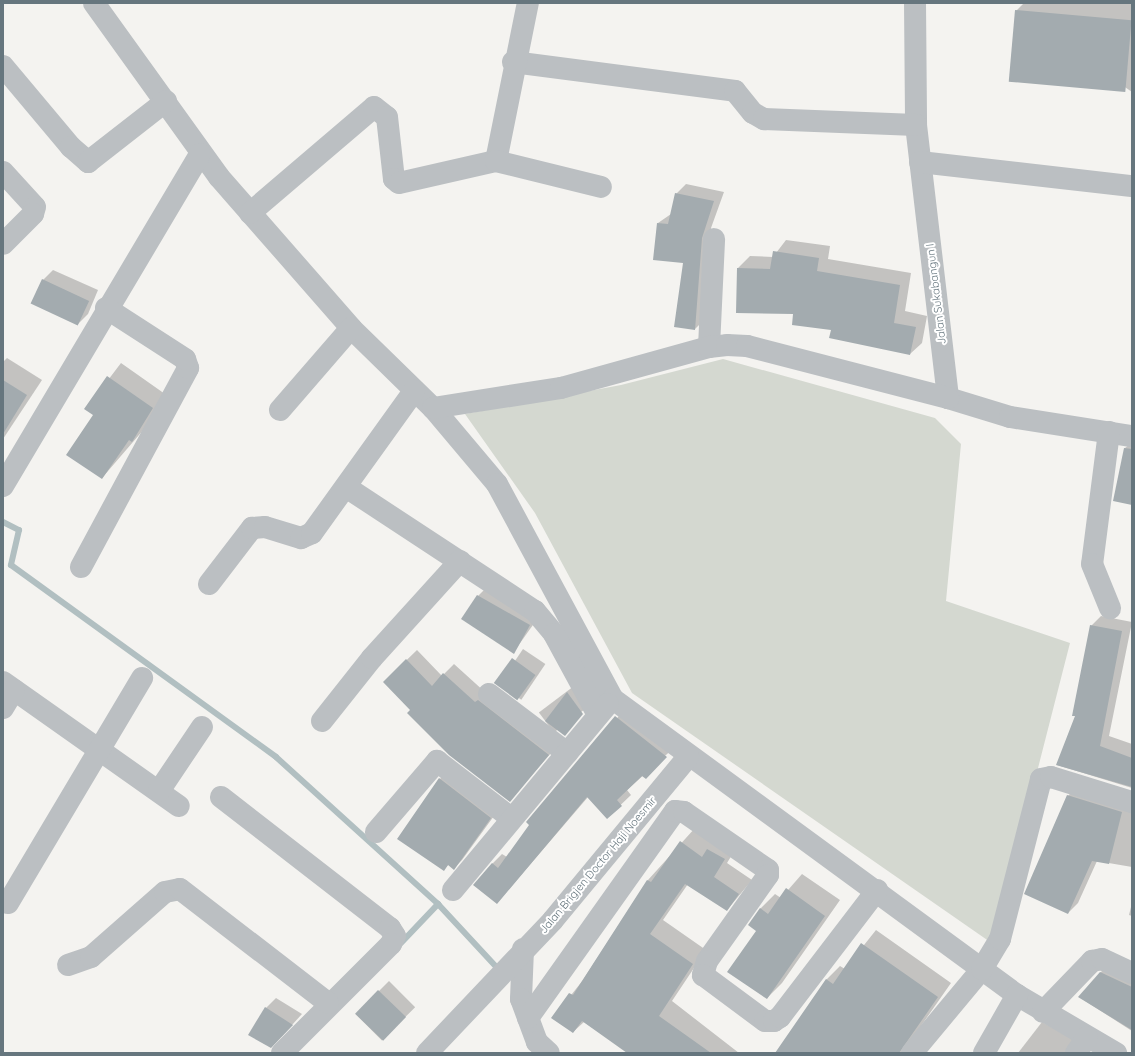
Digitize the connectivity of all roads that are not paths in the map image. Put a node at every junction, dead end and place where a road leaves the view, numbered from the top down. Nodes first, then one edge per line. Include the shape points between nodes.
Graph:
1 (94, 3) edge
2 (528, 3) edge
3 (915, 3) edge
4 (514, 62) junction
5 (3, 66) edge
6 (166, 101) junction
7 (916, 125) junction
8 (200, 154) junction
9 (496, 161) junction
10 (920, 162) junction
11 (3, 172) edge
12 (1132, 186) edge
13 (601, 187) dead end
14 (250, 213) junction
15 (714, 239) dead end
16 (3, 244) edge
17 (106, 308) junction
18 (351, 328) junction
19 (709, 347) junction
20 (414, 391) junction
21 (948, 398) junction
22 (433, 408) junction
23 (280, 410) dead end
24 (1109, 432) junction
25 (1132, 436) edge
26 (3, 486) edge
27 (346, 487) junction
28 (460, 561) junction
29 (81, 567) dead end
30 (209, 584) dead end
31 (1110, 608) dead end
32 (142, 678) dead end
33 (7, 693) edge
34 (488, 694) dead end
35 (613, 699) junction
36 (598, 715) junction
37 (322, 721) dead end
38 (202, 727) dead end
39 (98, 749) junction
40 (567, 754) junction
41 (688, 757) junction
42 (158, 791) junction
43 (221, 797) dead end
44 (1132, 802) edge
45 (179, 806) dead end
46 (511, 818) junction
47 (376, 832) dead end
48 (453, 890) dead end
49 (877, 890) junction
50 (8, 903) dead end
51 (523, 949) junction
52 (68, 965) dead end
53 (982, 969) junction
54 (1132, 973) edge
55 (1017, 995) junction
56 (328, 1003) junction
57 (1044, 1012) junction
58 (528, 1018) junction
59 (1081, 1045) edge
60 (282, 1053) edge
61 (427, 1053) edge
62 (549, 1053) edge
63 (912, 1053) edge
64 (984, 1053) edge
65 (1116, 1053) edge

1 - 6 street
2 - 4 street
3 - 7 street, Jalan Sukabangun I
4 - 7 street via 735,92 753,113 764,119
4 - 9 street
5 - 6 street via 71,147 88,162
6 - 8 street
7 - 10 street, Jalan Sukabangun I
8 - 14 street
8 - 17 street
9 - 13 street
9 - 14 street via 399,183 394,180 387,117 374,107
10 - 12 street
10 - 21 street, Jalan Sukabangun I
11 - 16 street via 35,207 33,214
14 - 18 street
15 - 19 street
17 - 26 street
17 - 29 street via 185,359 188,368
18 - 20 street
18 - 23 street
19 - 21 street via 748,346
19 - 22 street via 561,388
20 - 22 street
20 - 27 street
21 - 24 street via 1010,416
22 - 35 street via 510,504
24 - 25 street
24 - 31 street via 1092,564
27 - 28 street
27 - 30 street via 309,536 301,538 265,528 252,528
28 - 36 street via 543,619
28 - 37 street via 372,658
32 - 39 street
33 - 39 street
34 - 40 street
35 - 36 street
35 - 41 street
36 - 40 street
38 - 42 street
39 - 42 street
39 - 50 street
40 - 46 street
41 - 49 street
41 - 51 street, Jalan Brigjen Doctor Haji Noesmir via 601,864
42 - 45 street
43 - 56 street via 393,932 391,944
44 - 53 street via 1051,777 1041,779 1004,928
46 - 47 street via 437,760
46 - 48 street
49 - 53 street
49 - 58 street via 780,1017 774,1021 765,1021 702,975 707,961 768,875 768,870 684,812 675,811
51 - 58 street via 521,999
51 - 61 street, Jalan Brigjen Doctor Haji Noesmir
52 - 56 street via 91,957 165,892 180,888
53 - 55 street
53 - 63 street
54 - 57 street via 1102,959 1092,961
55 - 57 street
55 - 64 street
56 - 60 street
57 - 59 street
58 - 62 street via 537,1042
59 - 65 street

